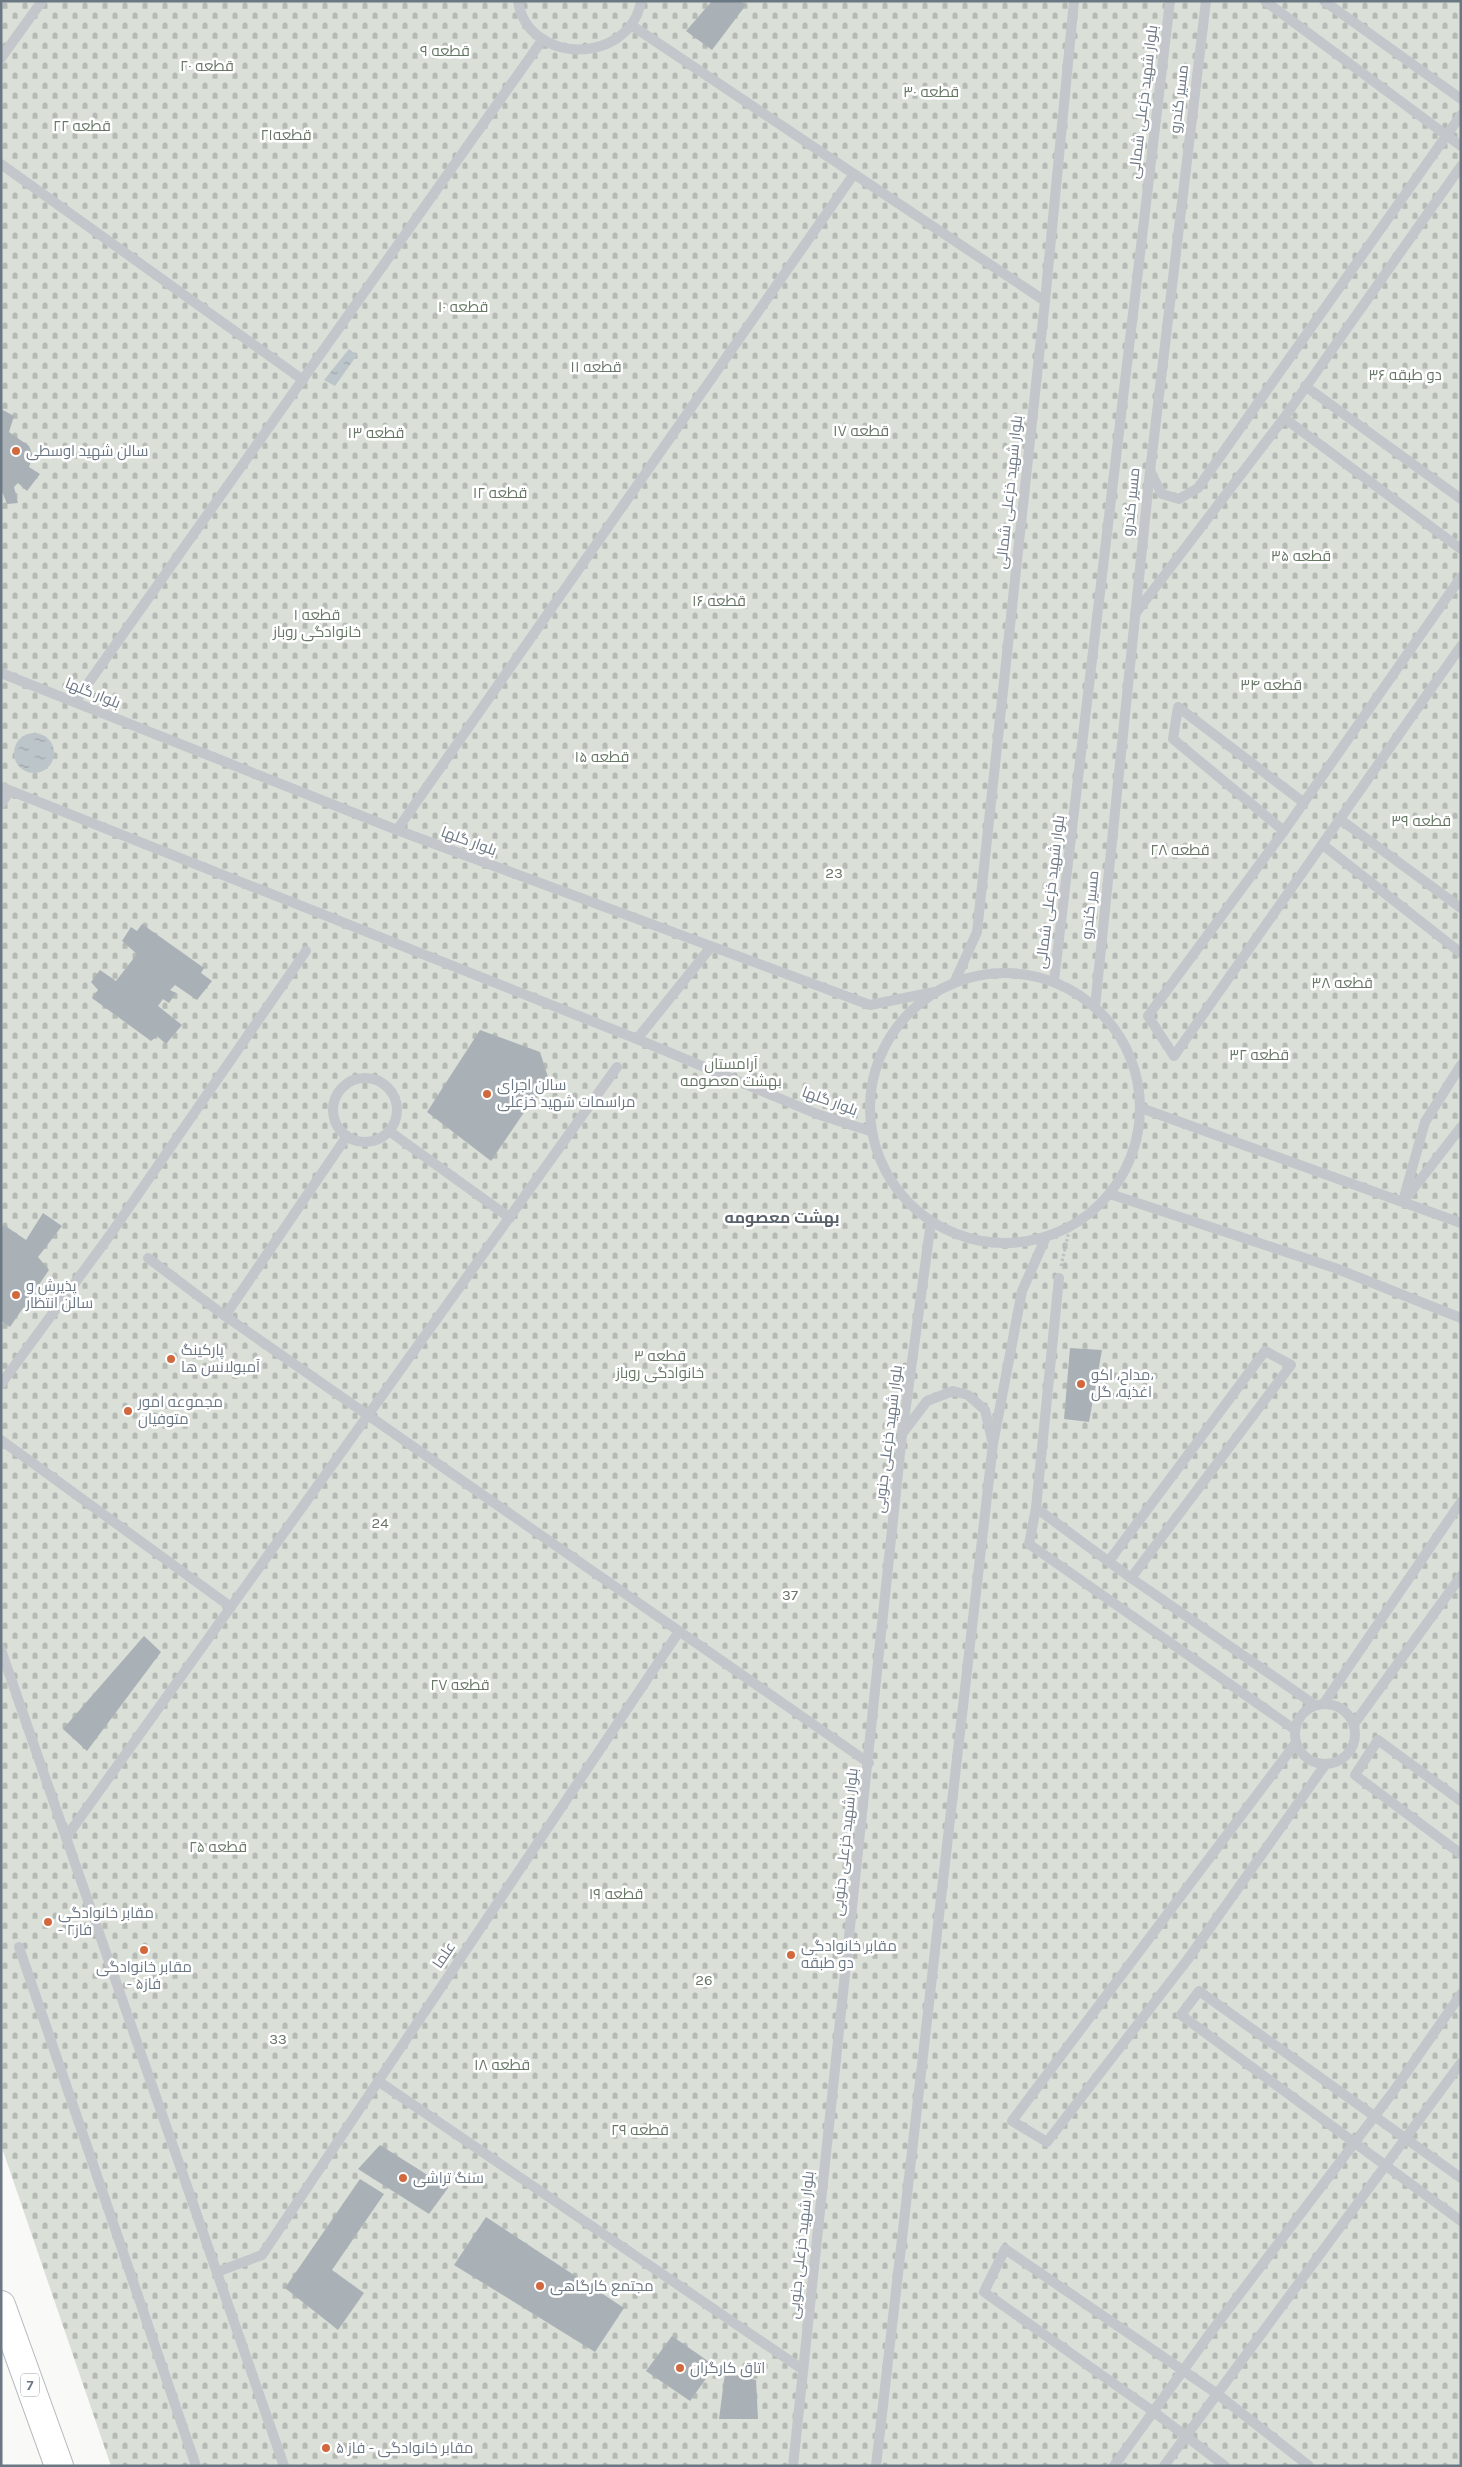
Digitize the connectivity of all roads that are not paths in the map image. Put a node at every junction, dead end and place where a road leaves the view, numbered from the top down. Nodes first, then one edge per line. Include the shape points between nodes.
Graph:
1 (42, 1) edge
2 (518, 1) edge
3 (641, 1) edge
4 (1074, 1) edge
5 (1170, 1) edge
6 (1206, 1) edge
7 (1265, 1) edge
8 (1324, 1) edge
9 (631, 25) junction
10 (543, 39) junction
11 (1, 58) edge
12 (1461, 98) edge
13 (1461, 116) edge
14 (1447, 135) junction
15 (1461, 146) edge
16 (1, 164) edge
17 (1461, 166) edge
18 (854, 174) junction
19 (1045, 301) junction
20 (303, 380) junction
21 (1305, 386) junction
22 (1284, 418) junction
23 (1150, 471) junction
24 (1461, 499) edge
25 (1461, 549) edge
26 (1461, 577) edge
27 (1134, 615) junction
28 (1461, 646) edge
29 (1, 673) edge
30 (75, 702) junction
31 (6, 789) edge
32 (1303, 802) junction
33 (1, 804) edge
34 (1341, 820) junction
35 (397, 830) junction
36 (1284, 831) junction
37 (1323, 845) junction
38 (1461, 908) edge
39 (711, 947) junction
40 (306, 951) dead end
41 (1461, 953) edge
42 (956, 981) junction
43 (1054, 981) junction
44 (934, 992) junction
45 (1095, 1007) junction
46 (637, 1040) junction
47 (1461, 1066) edge
48 (617, 1067) dead end
49 (1141, 1108) junction
50 (1461, 1127) edge
51 (389, 1131) junction
52 (870, 1131) junction
53 (347, 1136) junction
54 (1110, 1194) junction
55 (1403, 1202) junction
56 (510, 1218) junction
57 (931, 1222) junction
58 (1461, 1224) edge
59 (1046, 1237) junction
60 (148, 1258) dead end
61 (1059, 1278) road end
62 (225, 1316) junction
63 (1461, 1318) edge
64 (1, 1384) edge
65 (368, 1416) junction
66 (902, 1434) junction
67 (1, 1440) edge
68 (993, 1444) junction
69 (1461, 1502) edge
70 (1036, 1508) junction
71 (1109, 1560) junction
72 (1461, 1576) edge
73 (1131, 1578) junction
74 (231, 1607) junction
75 (678, 1633) junction
76 (1, 1650) edge
77 (1320, 1704) junction
78 (1354, 1724) junction
79 (1294, 1729) junction
80 (1295, 1744) junction
81 (869, 1763) junction
82 (1325, 1765) junction
83 (1461, 1800) edge
84 (67, 1836) junction
85 (1461, 1854) edge
86 (19, 1948) dead end
87 (1461, 1994) edge
88 (1461, 2063) edge
89 (378, 2080) junction
90 (1374, 2116) junction
91 (1406, 2139) junction
92 (1354, 2143) junction
93 (1386, 2166) junction
94 (1461, 2178) edge
95 (1461, 2221) edge
96 (217, 2272) junction
97 (1, 2305) edge
98 (802, 2370) junction
99 (1183, 2371) junction
100 (1216, 2394) junction
101 (1154, 2412) junction
102 (1184, 2437) junction
103 (59, 2466) edge
104 (196, 2466) edge
105 (284, 2466) edge
106 (793, 2466) edge
107 (876, 2466) edge
108 (1114, 2466) edge
109 (1164, 2466) edge
110 (1225, 2466) edge
111 (1309, 2466) edge

1 - 11 lane
2 - 10 lane via 528,24
3 - 9 lane
4 - 19 lane, بلوار شهید خزعلی شمالی
5 - 43 lane, بلوار شهید خزعلی شمالی
6 - 23 lane, مسیر کندرو
7 - 14 lane
8 - 12 lane
9 - 10 lane via 617,39 599,48 580,51 560,48
9 - 18 lane
10 - 20 lane
13 - 14 lane
14 - 15 lane
14 - 23 lane via 1198,488 1179,499 1162,494
16 - 20 lane
17 - 21 lane
18 - 19 lane
18 - 35 lane
19 - 42 lane, بلوار شهید خزعلی شمالی via 977,932
20 - 30 lane
21 - 22 lane
21 - 24 lane
22 - 25 lane
22 - 27 lane
23 - 27 lane, مسیر کندرو
26 - 32 lane
27 - 45 lane, مسیر کندرو
28 - 34 lane
29 - 30 lane, بلوار گلها
30 - 35 lane, بلوار گلها
31 - 33 lane
31 - 46 lane, بلوار گلها
32 - 36 lane
32 - 36 lane via 1178,707 1173,739
34 - 37 lane
34 - 38 lane
35 - 39 lane, بلوار گلها
36 - 37 lane via 1148,1016 1174,1056
37 - 41 lane
39 - 44 lane, بلوار گلها via 870,1005
39 - 46 lane
40 - 64 lane via 110,1235
42 - 43 lane via 997,973 1022,973
42 - 44 lane
43 - 45 lane
44 - 52 lane via 894,1028 886,1044 872,1077
45 - 49 lane via 1111,1023 1130,1056 1139,1085
46 - 52 lane, بلوار گلها via 817,1114
47 - 55 lane via 1425,1122
48 - 56 lane
49 - 54 lane via 1137,1139 1129,1161
49 - 55 lane
50 - 55 lane
51 - 53 lane via 378,1139 367,1141
51 - 53 lane via 397,1114 393,1093 377,1080 356,1079 339,1090 334,1099 334,1120
51 - 56 lane
52 - 57 lane via 881,1166 902,1198
53 - 62 lane
54 - 59 lane via 1070,1227
54 - 63 lane via 1335,1268
55 - 58 lane
56 - 65 lane
57 - 59 lane via 967,1238 983,1241 1007,1244
57 - 66 lane, بلوار شهید خزعلی جنوبی
59 - 68 lane via 1022,1291
60 - 62 lane
61 - 70 lane
62 - 65 lane
65 - 74 lane
65 - 75 lane
66 - 68 lane via 927,1402 953,1391 968,1395 985,1410
66 - 81 lane, بلوار شهید خزعلی جنوبی
67 - 74 lane
68 - 107 lane
69 - 77 lane
70 - 71 lane
70 - 79 lane via 1029,1544
71 - 73 lane
71 - 73 lane via 1264,1352 1291,1365
72 - 78 lane
73 - 77 lane
74 - 84 lane
75 - 81 lane
75 - 89 lane, علما
76 - 84 lane
77 - 78 lane via 1343,1708
77 - 79 lane via 1306,1709
78 - 82 lane via 1355,1743 1343,1759
79 - 80 lane
80 - 82 lane via 1306,1760
80 - 82 lane via 1012,2121 1047,2142 1188,1959
81 - 98 lane, بلوار شهید خزعلی جنوبی
83 - 85 lane via 1378,1740 1355,1775
84 - 96 lane
86 - 104 lane
87 - 90 lane
88 - 91 lane
89 - 96 lane, علما via 262,2254
89 - 98 lane
90 - 91 lane
90 - 92 lane
90 - 92 lane via 1199,1991 1181,2015
91 - 93 lane
91 - 94 lane
92 - 93 lane
92 - 99 lane
93 - 95 lane
93 - 100 lane
96 - 105 lane
97 - 103 highway, 7
98 - 106 lane, بلوار شهید خزعلی جنوبی
99 - 100 lane
99 - 101 lane
99 - 101 lane via 1005,2249 984,2292
100 - 102 lane
100 - 111 lane
101 - 102 lane
101 - 108 lane
102 - 109 lane
102 - 110 lane

